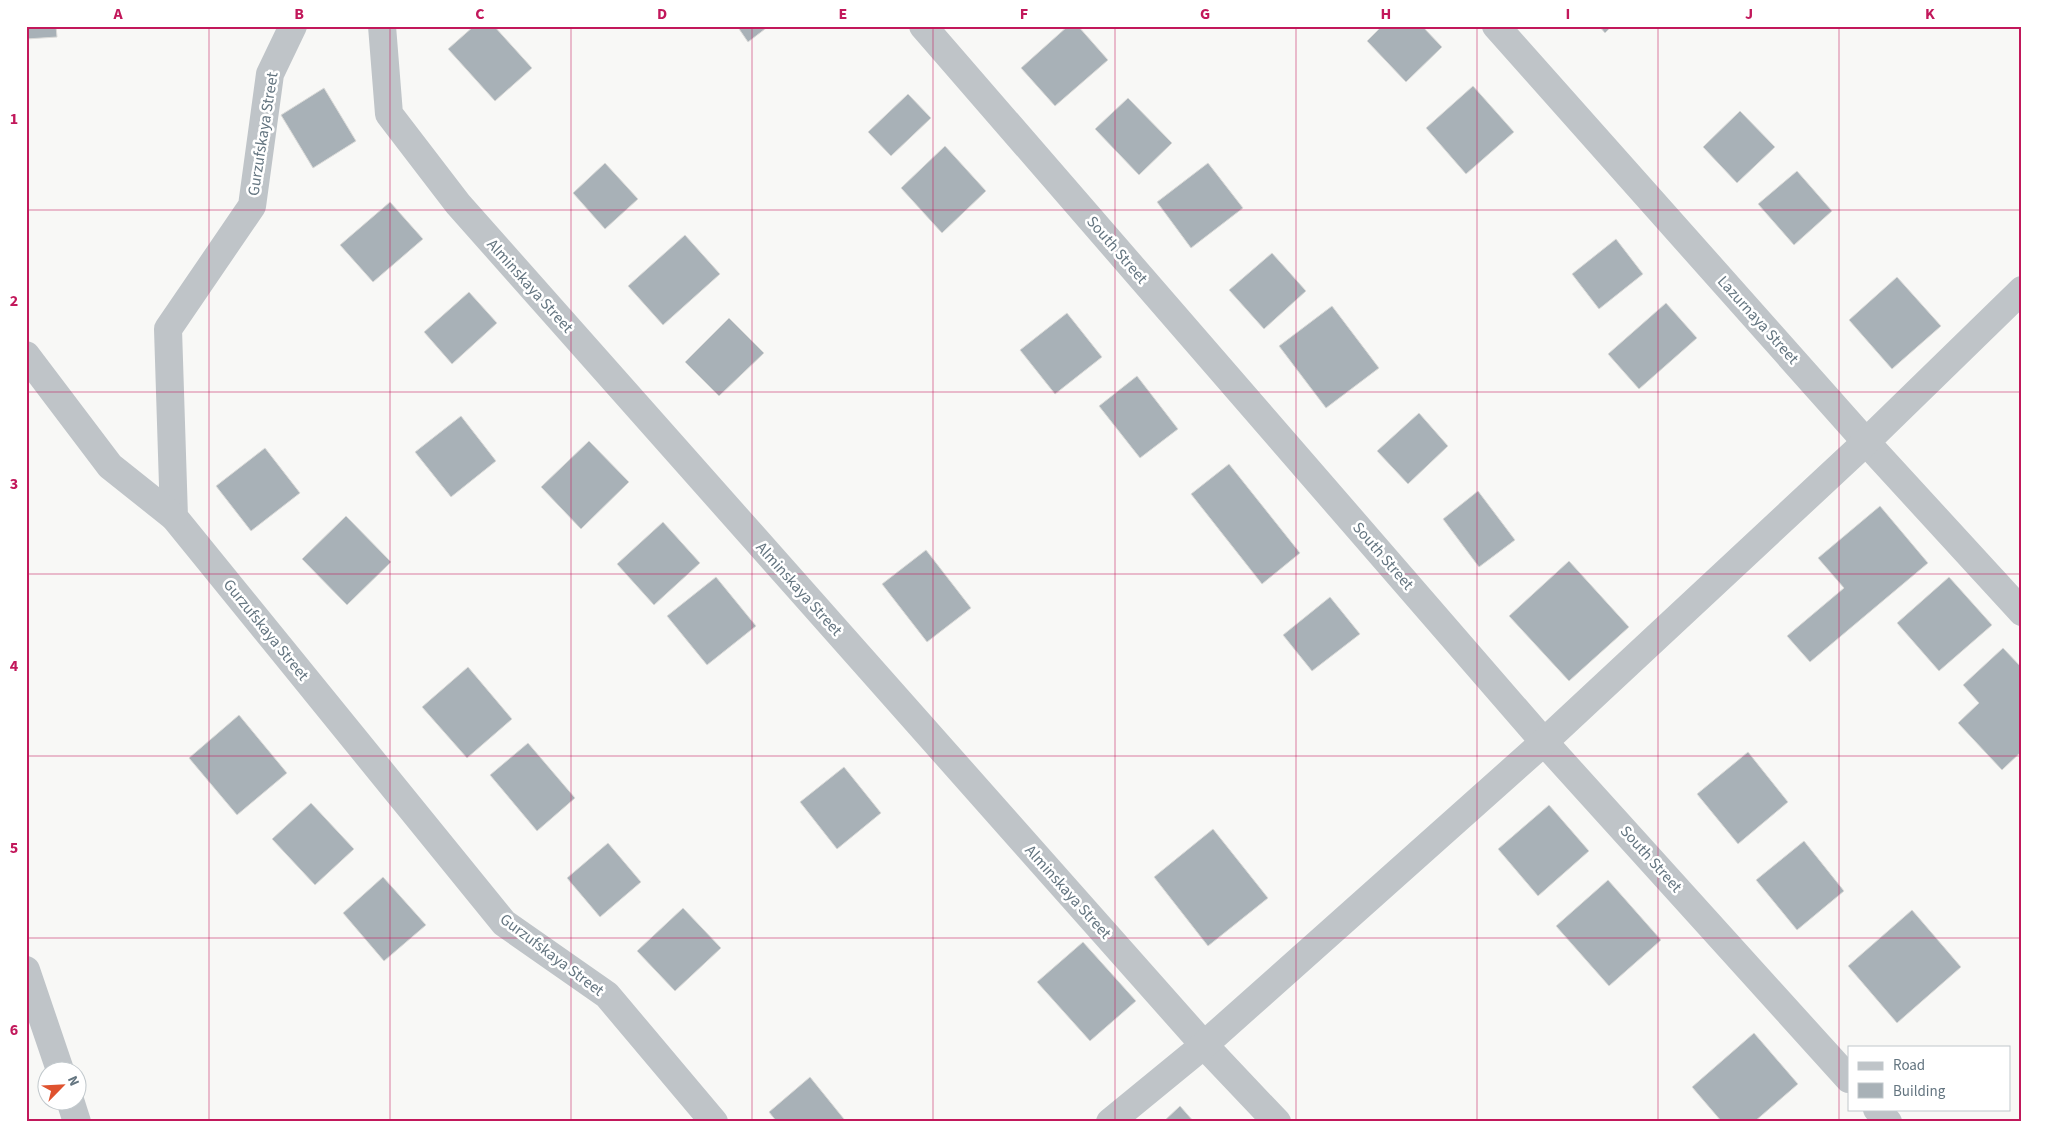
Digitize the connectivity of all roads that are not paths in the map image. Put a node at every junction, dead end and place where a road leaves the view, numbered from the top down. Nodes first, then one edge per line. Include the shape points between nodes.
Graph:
1 (293, 26) edge
2 (382, 26) edge
3 (923, 26) edge
4 (1496, 26) edge
5 (2022, 290) edge
6 (26, 355) edge
7 (1866, 442) junction
8 (174, 517) junction
9 (2022, 612) edge
10 (1544, 742) junction
11 (26, 970) edge
12 (1204, 1045) junction
13 (57, 1060) edge
14 (1848, 1077) edge
15 (73, 1110) edge
16 (1878, 1110) edge
17 (77, 1122) edge
18 (714, 1122) edge
19 (1110, 1122) edge
20 (1277, 1122) edge
21 (1888, 1122) edge

1 - 8 street, Gurzufskaya Street via 270,74 252,206 168,329
2 - 12 street, Alminskaya Street via 389,114 458,204
3 - 10 street, South Street
4 - 7 street, Lazurnaya Street
5 - 7 street
6 - 8 street via 110,466
7 - 9 street, Lazurnaya Street
7 - 10 street
8 - 18 street, Gurzufskaya Street via 504,923 607,995
10 - 12 street
10 - 14 street, South Street
11 - 13 street
12 - 19 street
12 - 20 street, Alminskaya Street
15 - 17 street
16 - 21 street

